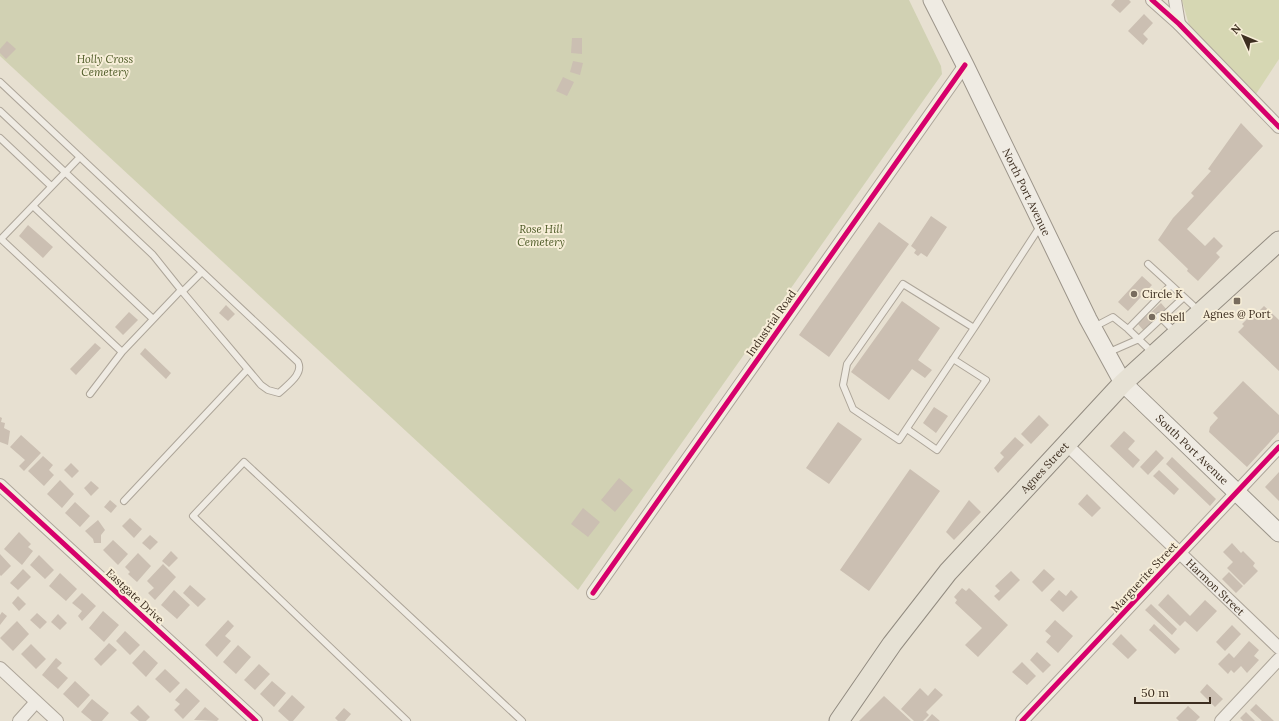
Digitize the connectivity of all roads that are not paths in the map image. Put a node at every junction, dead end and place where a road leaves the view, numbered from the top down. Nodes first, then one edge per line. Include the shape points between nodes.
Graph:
1 (932, 0) edge
2 (1152, 0) edge
3 (1175, 0) edge
4 (1179, 24) junction
5 (965, 66) junction
6 (0, 82) edge
7 (0, 111) edge
8 (1279, 127) edge
9 (0, 138) edge
10 (80, 157) junction
11 (65, 172) junction
12 (51, 186) junction
13 (33, 206) junction
14 (1042, 224) junction
15 (1, 238) edge
16 (1279, 241) edge
17 (1148, 264) dead end
18 (202, 272) junction
19 (1171, 285) junction
20 (182, 291) junction
21 (1184, 297) junction
22 (1200, 312) junction
23 (1161, 317) junction
24 (154, 319) junction
25 (974, 328) junction
26 (1092, 328) junction
27 (1128, 328) junction
28 (1177, 334) junction
29 (1139, 339) junction
30 (122, 352) junction
31 (1106, 353) junction
32 (1154, 354) junction
33 (954, 359) junction
34 (247, 370) junction
35 (1123, 383) junction
36 (90, 394) dead end
37 (907, 429) junction
38 (1066, 444) junction
39 (1279, 447) edge
40 (0, 485) edge
41 (1236, 492) junction
42 (124, 501) dead end
43 (1279, 533) edge
44 (1180, 553) junction
45 (593, 593) dead end
46 (1279, 648) edge
47 (1279, 659) edge
48 (0, 668) edge
49 (36, 702) junction
50 (19, 721) edge
51 (57, 721) edge
52 (256, 721) edge
53 (407, 721) edge
54 (522, 721) edge
55 (839, 721) edge
56 (1022, 721) edge
57 (1221, 721) edge

1 - 5 main road, North Port Avenue
2 - 4 street
3 - 4 street
4 - 8 street
5 - 14 main road, North Port Avenue
5 - 45 street, Industrial Road
6 - 10 lane
7 - 11 lane
9 - 12 lane
10 - 11 lane
10 - 18 lane
11 - 12 lane
11 - 20 lane via 153,255
12 - 13 lane
13 - 15 lane
13 - 24 lane
14 - 25 lane
14 - 26 main road, North Port Avenue
15 - 30 lane
16 - 22 main road, Agnes Street
17 - 19 lane
18 - 20 lane
18 - 34 lane via 298,362 300,368 299,373 279,393 268,390
19 - 21 lane
19 - 27 lane via 1145,315
20 - 24 lane
20 - 34 lane
21 - 22 lane
21 - 23 lane
22 - 28 main road, Agnes Street
23 - 28 lane
23 - 29 lane
24 - 30 lane
25 - 33 lane
25 - 37 lane via 903,284 847,364 843,385 854,409 899,440
26 - 27 lane via 1113,317
26 - 31 main road, North Port Avenue
27 - 29 lane
28 - 32 main road, Agnes Street
29 - 31 lane
29 - 32 lane
30 - 36 lane
31 - 35 main road, North Port Avenue
32 - 35 main road, Agnes Street
33 - 37 lane
33 - 37 lane via 986,380 937,450
34 - 42 lane
35 - 38 main road, Agnes Street
35 - 41 main road, South Port Avenue
38 - 44 street, Harmon Street
38 - 55 main road, Agnes Street via 939,583 892,644
39 - 41 street, Marguerite Street
40 - 52 street, Eastgate Drive
41 - 43 main road, South Port Avenue
41 - 44 street, Marguerite Street
44 - 46 street, Harmon Street
44 - 56 street, Marguerite Street
47 - 57 street
48 - 49 street
49 - 50 street
49 - 51 street
53 - 54 lane via 193,516 244,462

